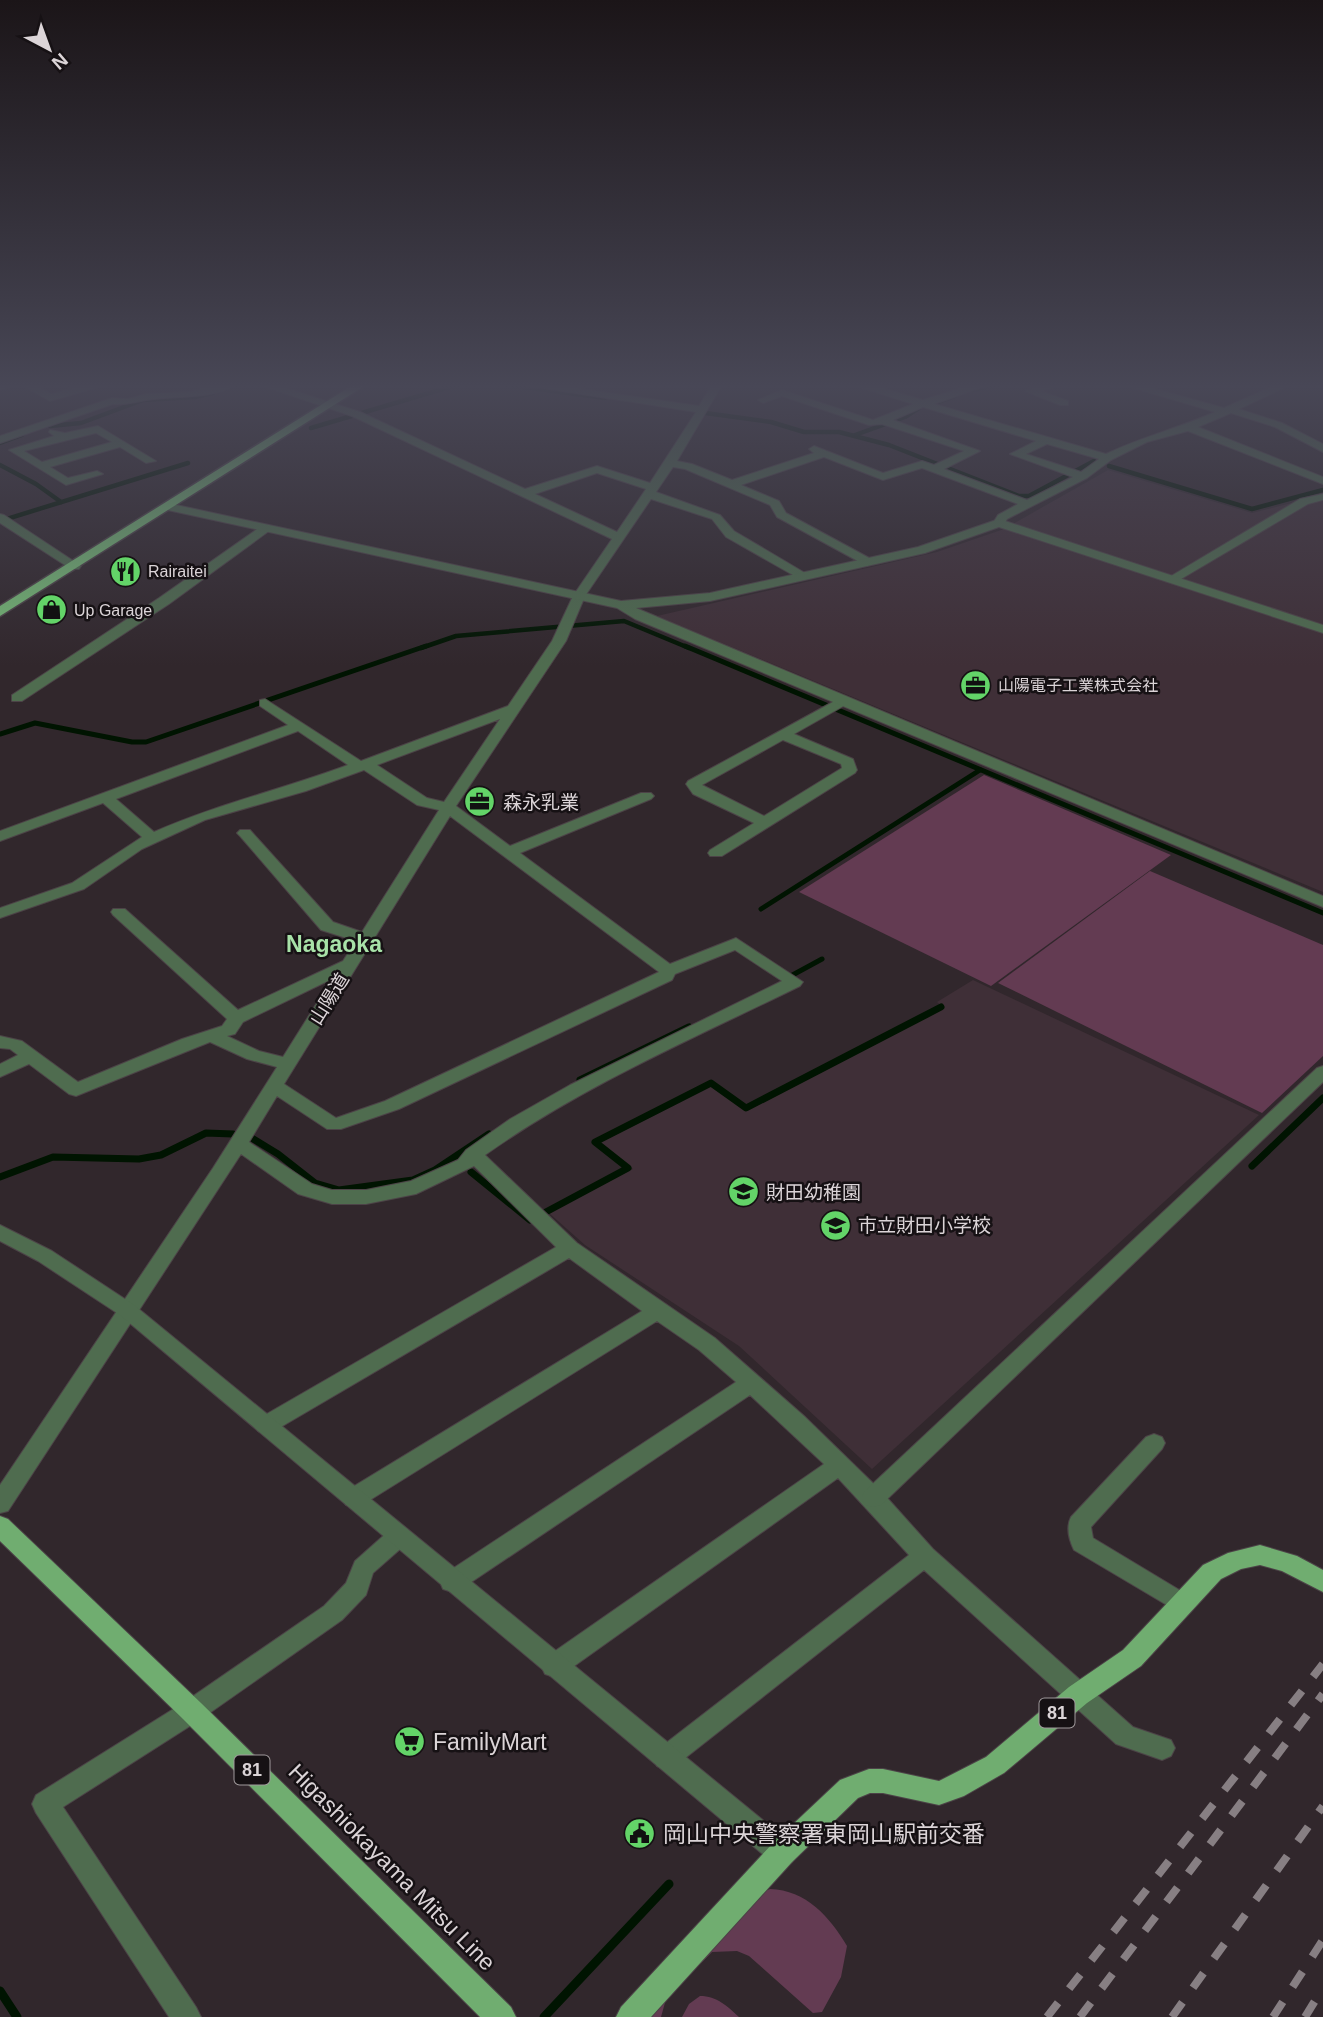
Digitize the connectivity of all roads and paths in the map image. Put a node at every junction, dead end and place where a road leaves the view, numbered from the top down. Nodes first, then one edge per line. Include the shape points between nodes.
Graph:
1 (58, 477) edge
2 (85, 477) edge
3 (215, 477) edge
4 (491, 477) edge
5 (573, 477) edge
6 (617, 477) edge
7 (660, 477) edge
8 (715, 477) edge
9 (750, 477) edge
10 (963, 477) edge
11 (1070, 477) edge
12 (732, 484) junction
13 (651, 491) junction
14 (525, 493) junction
15 (1323, 497) edge
16 (1028, 504) junction
17 (167, 507) junction
18 (1, 519) edge
19 (999, 523) junction
20 (267, 528) junction
21 (618, 537) junction
22 (867, 562) junction
23 (75, 566) junction
24 (804, 576) junction
25 (1172, 579) junction
26 (579, 596) junction
27 (621, 605) junction
28 (0, 612) edge
29 (1323, 629) edge
30 (17, 698) dead end
31 (265, 704) dead end
32 (834, 705) junction
33 (514, 709) junction
34 (299, 726) junction
35 (782, 734) junction
36 (363, 765) junction
37 (646, 796) dead end
38 (105, 797) junction
39 (448, 807) junction
40 (764, 822) junction
41 (245, 833) dead end
42 (0, 836) edge
43 (153, 839) junction
44 (508, 852) junction
45 (716, 853) dead end
46 (1323, 902) edge
47 (119, 912) dead end
48 (0, 913) edge
49 (366, 939) junction
50 (349, 965) junction
51 (668, 971) junction
52 (236, 1018) junction
53 (211, 1036) junction
54 (0, 1042) edge
55 (30, 1056) junction
56 (287, 1064) junction
57 (0, 1071) edge
58 (1323, 1072) edge
59 (274, 1086) junction
60 (238, 1143) junction
61 (473, 1154) junction
62 (0, 1232) edge
63 (570, 1248) junction
64 (127, 1310) junction
65 (657, 1311) junction
66 (750, 1384) junction
67 (267, 1425) junction
68 (1154, 1443) dead end
69 (838, 1466) junction
70 (354, 1498) junction
71 (873, 1498) junction
72 (0, 1504) edge
73 (0, 1526) edge
74 (399, 1536) junction
75 (925, 1556) junction
76 (452, 1581) junction
77 (1323, 1582) edge
78 (1182, 1604) junction
79 (554, 1666) junction
80 (1078, 1695) junction
81 (192, 1711) junction
82 (1162, 1748) dead end
83 (666, 1758) junction
84 (782, 1853) junction
85 (186, 2017) edge
86 (501, 2017) edge
87 (631, 2017) edge

1 - 2 street via 66,482
3 - 17 highway
4 - 14 street
5 - 14 street
6 - 13 street
7 - 13 street, 山陽道
8 - 12 street
9 - 12 street
10 - 16 street
11 - 16 street
12 - 22 street via 775,503 781,515
13 - 21 street, 山陽道
13 - 24 street via 716,517 730,534
14 - 21 street
15 - 25 street via 1304,501
16 - 19 street
17 - 20 street
17 - 23 highway
18 - 23 street
19 - 22 street via 942,545
19 - 25 street
20 - 26 street
20 - 30 street
21 - 26 street, 山陽道
22 - 24 street
23 - 28 highway
24 - 27 street via 710,597
25 - 29 street
26 - 27 street
26 - 33 street, 山陽道
27 - 32 street
31 - 34 street
32 - 35 street
32 - 46 street
33 - 36 street
33 - 39 street, 山陽道
34 - 36 street
34 - 38 street
35 - 40 street via 848,762 850,770
35 - 40 street via 693,784 698,791
36 - 39 street via 422,802
36 - 43 street via 200,817
37 - 44 street
38 - 42 street
38 - 43 street
39 - 44 street
39 - 49 street, 山陽道
40 - 45 street
41 - 49 street via 327,926
43 - 48 street via 78,886
44 - 51 street
47 - 52 street
49 - 50 street, 山陽道
50 - 52 street
50 - 56 street, 山陽道
51 - 59 street via 666,976 391,1105 334,1125
51 - 61 street via 736,943 794,982 577,1089
52 - 53 street via 229,1030
53 - 55 street via 76,1090
53 - 56 street
54 - 55 street via 16,1045
55 - 57 street
56 - 59 street, 山陽道
58 - 71 street
59 - 60 street, 山陽道
60 - 61 street via 305,1189 332,1197 366,1197 416,1188 465,1165
60 - 64 street, 山陽道
61 - 63 street
62 - 64 street
63 - 65 street
63 - 67 street
64 - 67 street
64 - 72 street, 山陽道
65 - 66 street via 707,1343
65 - 70 street
66 - 69 street via 796,1422
66 - 76 street
67 - 70 street
68 - 78 street via 1079,1524 1082,1543
69 - 71 street
69 - 79 street
70 - 74 street
71 - 75 street
73 - 81 main road, Higashiokayama Mitsu Line / 81
74 - 76 street
74 - 81 street via 363,1568 357,1588 333,1613
75 - 80 street
75 - 83 street
76 - 79 street
77 - 78 main road, 81 via 1289,1563 1260,1555 1212,1572
78 - 80 main road, 81 via 1132,1658
79 - 83 street
80 - 82 street via 1125,1736
80 - 84 main road, 81 via 995,1765 956,1787 939,1793 869,1781 849,1789
81 - 85 street via 45,1804
81 - 86 main road, Higashiokayama Mitsu Line / 81
83 - 84 street
84 - 87 main road, 81

